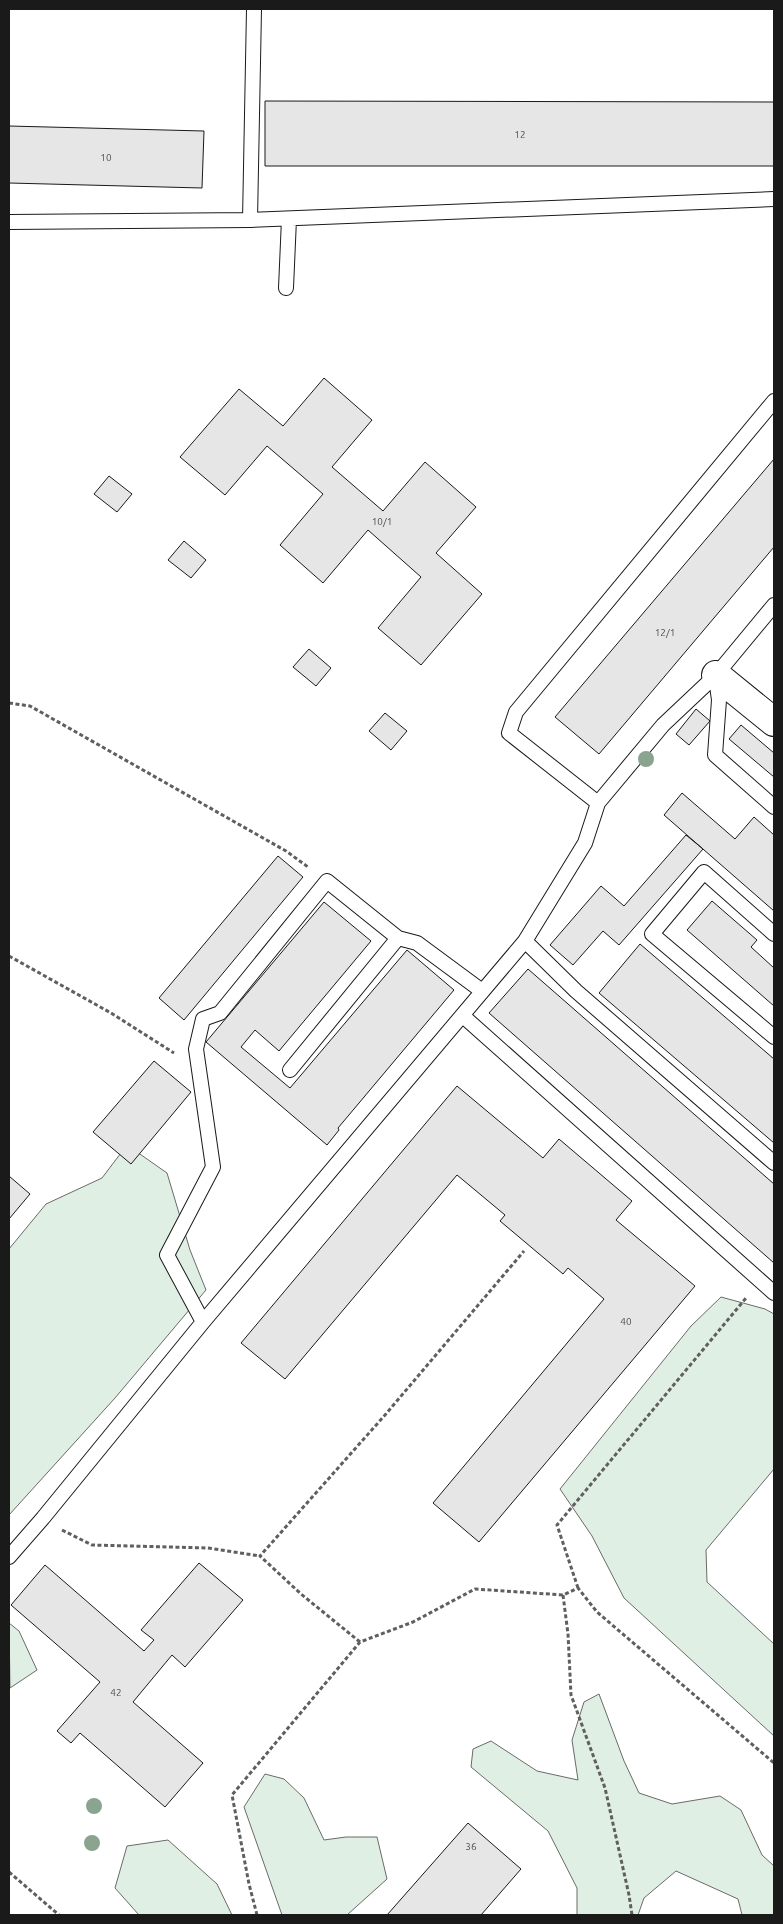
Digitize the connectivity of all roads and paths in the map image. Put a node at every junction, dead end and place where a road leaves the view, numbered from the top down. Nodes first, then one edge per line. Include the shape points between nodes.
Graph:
1 (254, 9) edge
2 (774, 199) edge
3 (289, 219) junction
4 (250, 220) junction
5 (9, 222) edge
6 (286, 288) dead end
7 (774, 401) edge
8 (774, 605) edge
9 (716, 675) junction
10 (9, 703) edge
11 (774, 722) edge
12 (598, 803) junction
13 (774, 807) edge
14 (327, 881) junction
15 (774, 934) edge
16 (398, 938) junction
17 (524, 941) junction
18 (9, 956) edge
19 (482, 992) junction
20 (463, 1016) junction
21 (774, 1037) edge
22 (200, 1069) junction
23 (290, 1070) dead end
24 (774, 1163) edge
25 (524, 1251) dead end
26 (760, 1280) junction
27 (774, 1293) edge
28 (203, 1322) junction
29 (43, 1518) junction
30 (260, 1556) junction
31 (9, 1557) edge
32 (578, 1588) junction
33 (563, 1595) junction
34 (360, 1642) junction
35 (774, 1763) edge
36 (9, 1872) edge
37 (59, 1915) edge
38 (257, 1915) edge
39 (632, 1915) edge

1 - 4 lane
2 - 3 lane
3 - 4 lane
3 - 6 lane
4 - 5 lane
7 - 12 lane via 516,712 509,733
8 - 9 lane
9 - 11 street
9 - 12 lane via 663,725
9 - 13 lane via 720,700 715,756
10 - 14 path via 30,706 140,767 286,851
12 - 17 lane via 585,843
14 - 16 lane
14 - 22 lane via 220,1012 203,1019 196,1049
15 - 21 lane via 704,872 652,934
16 - 19 lane via 417,944
16 - 23 lane
17 - 19 lane
17 - 24 lane via 576,991
18 - 22 path via 112,1013
19 - 20 lane
20 - 26 lane
20 - 28 lane
22 - 28 lane via 213,1167 167,1255
25 - 30 path
26 - 27 lane
26 - 32 path via 557,1525
28 - 29 lane
29 - 30 path via 92,1545 208,1548
29 - 31 lane
30 - 34 path
32 - 33 path
32 - 35 path via 597,1612
33 - 34 path via 475,1589 413,1622
33 - 39 path via 571,1695 604,1788
34 - 38 path via 232,1795
36 - 37 path

